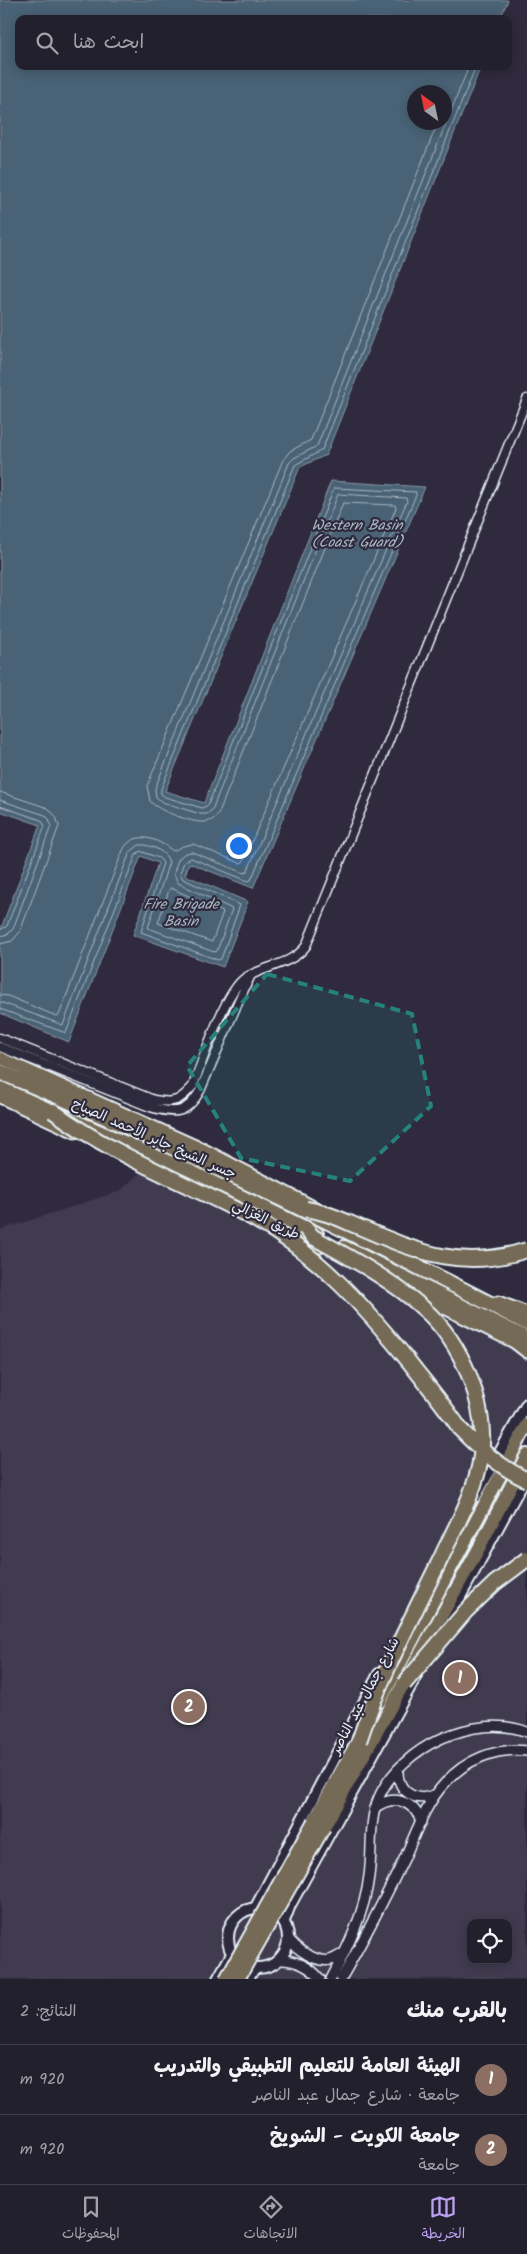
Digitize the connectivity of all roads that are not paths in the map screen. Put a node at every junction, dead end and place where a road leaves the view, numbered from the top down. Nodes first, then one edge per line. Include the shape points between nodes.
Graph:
1 (527, 399) edge
2 (251, 975) junction
3 (0, 1038) edge
4 (0, 1047) edge
5 (0, 1058) edge
6 (0, 1072) edge
7 (0, 1089) edge
8 (0, 1097) edge
9 (53, 1111) junction
10 (306, 1209) junction
11 (305, 1228) junction
12 (527, 1250) edge
13 (527, 1313) edge
14 (527, 1323) edge
15 (527, 1339) edge
16 (527, 1352) edge
17 (527, 1404) edge
18 (527, 1425) edge
19 (527, 1456) edge
20 (527, 1474) edge
21 (527, 1480) edge
22 (527, 1559) edge
23 (404, 1684) junction
24 (527, 1732) edge
25 (358, 1740) junction
26 (527, 1751) edge
27 (398, 1769) junction
28 (436, 1794) junction
29 (375, 1808) junction
30 (421, 1822) junction
31 (256, 1908) junction
32 (284, 1921) junction
33 (288, 1938) junction
34 (345, 1952) junction
35 (232, 1954) junction
36 (278, 1960) junction
37 (254, 1968) junction
38 (218, 1979) edge
39 (226, 1979) edge
40 (238, 1979) edge
41 (248, 1979) edge
42 (320, 1979) edge
43 (331, 1979) edge
44 (341, 1979) edge

1 - 2 street via 308,940 297,954
2 - 3 street via 238,984 226,1003 193,1086 174,1102 154,1100
2 - 4 street via 200,1091 186,1109 174,1112 150,1107
5 - 13 main road via 202,1148
6 - 10 highway, جسر الشيخ جابر الأحمد الصباح
7 - 9 highway, جسر الشيخ جابر الأحمد الصباح
8 - 16 main road, طريق الغزالي via 213,1194 514,1342
9 - 11 highway, جسر الشيخ جابر الأحمد الصباح, bridge
9 - 21 highway, bridge via 73,1126 157,1172 256,1220 289,1241 357,1300 460,1429 496,1462
10 - 12 highway, bridge via 329,1214 435,1256 480,1260
10 - 14 highway, طريق الغزالي, bridge
11 - 15 highway, طريق الغزالي
11 - 25 highway, bridge via 313,1237 405,1293 437,1322 457,1351 471,1382 478,1402 482,1433 481,1455 469,1497 373,1700
17 - 31 main road via 408,1616
18 - 25 highway, شارع جمال عبد الناصر, bridge
19 - 23 highway, شارع جمال عبد الناصر, bridge
20 - 32 main road
22 - 23 highway, bridge via 466,1611
23 - 40 highway, شارع جمال عبد الناصر, bridge
24 - 27 street via 497,1728 457,1732 421,1748
25 - 39 highway, شارع جمال عبد الناصر, bridge
26 - 28 street via 503,1751 479,1758 455,1773
27 - 28 street via 399,1784 409,1794 422,1798
27 - 29 street via 386,1784
28 - 30 street
29 - 30 street via 392,1800 405,1802 416,1810
29 - 34 street via 368,1885
30 - 44 street
31 - 32 main road via 272,1911
31 - 35 main road via 241,1912 231,1924 228,1939
32 - 33 main road
33 - 34 street via 300,1951 322,1960 330,1960
33 - 36 main road via 284,1954
34 - 43 street
35 - 37 main road
35 - 38 main road
36 - 37 main road
36 - 42 street via 294,1961 314,1971
37 - 41 main road

